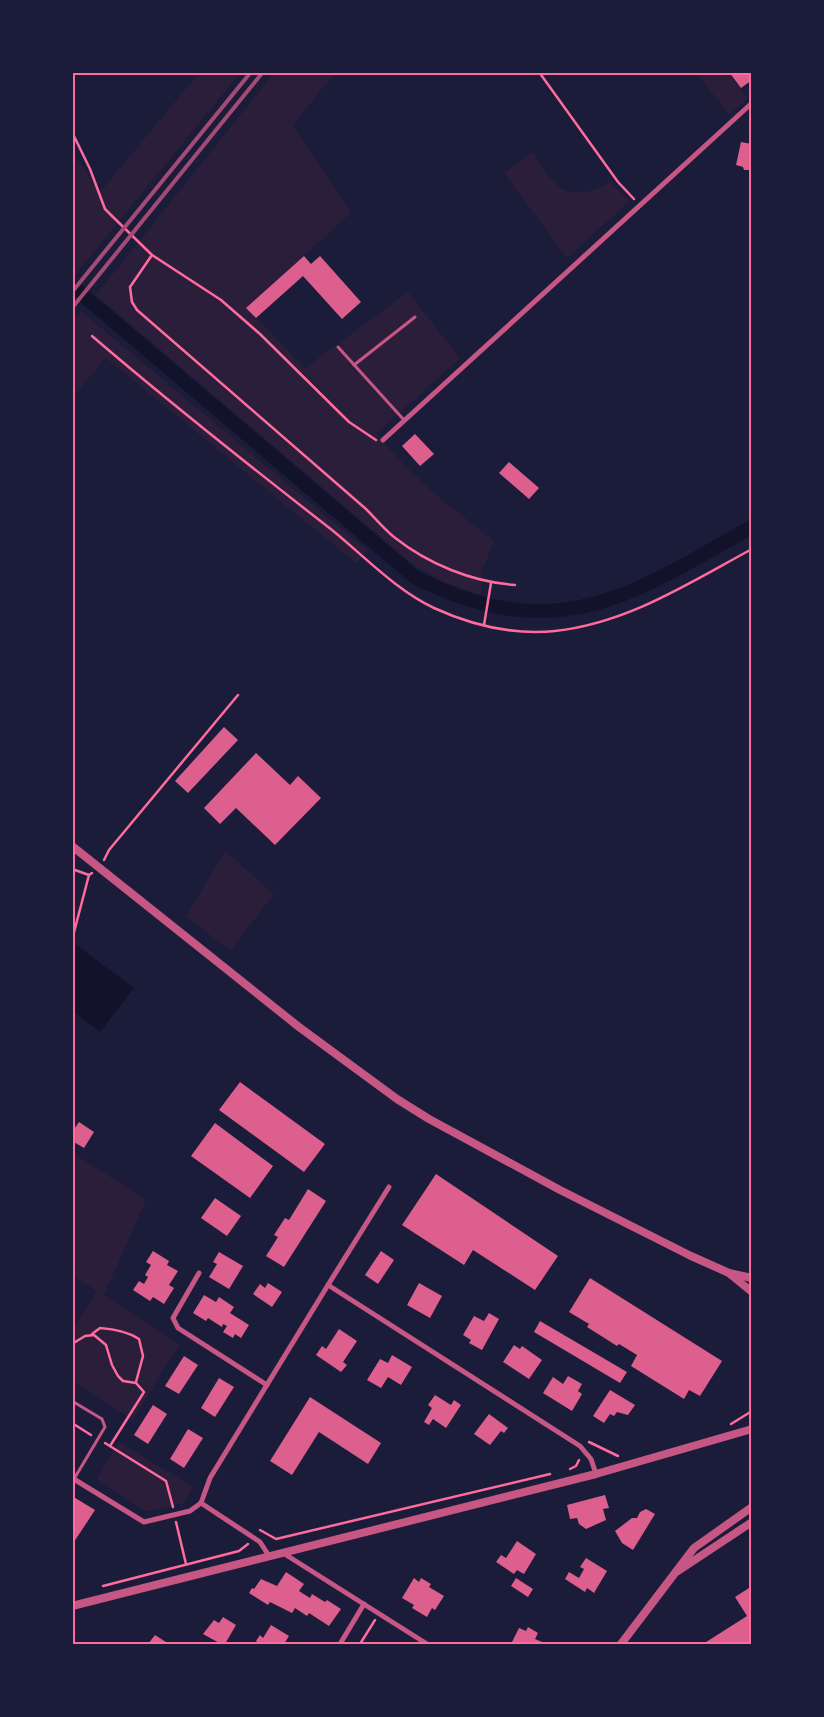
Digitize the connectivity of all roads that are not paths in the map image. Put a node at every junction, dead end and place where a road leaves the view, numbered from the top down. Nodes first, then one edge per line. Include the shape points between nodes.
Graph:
1 (752, 103) edge
2 (415, 317) dead end
3 (338, 347) dead end
4 (354, 365) junction
5 (404, 420) junction
6 (383, 440) road end
7 (72, 846) edge
8 (389, 1187) dead end
9 (199, 1273) dead end
10 (729, 1273) junction
11 (752, 1278) edge
12 (328, 1285) junction
13 (752, 1292) edge
14 (267, 1385) junction
15 (72, 1401) edge
16 (752, 1423) edge
17 (752, 1429) edge
18 (739, 1434) junction
19 (596, 1474) junction
20 (73, 1478) edge
21 (201, 1503) junction
22 (752, 1507) edge
23 (752, 1522) edge
24 (283, 1553) junction
25 (269, 1556) junction
26 (678, 1571) junction
27 (364, 1604) junction
28 (72, 1606) edge
29 (340, 1644) edge
30 (427, 1644) edge
31 (621, 1644) edge

1 - 5 street
2 - 4 lane
3 - 4 lane
4 - 5 lane
5 - 6 street
7 - 10 street via 299,1027 397,1099 560,1190
8 - 12 street
9 - 14 street via 173,1318 178,1328
10 - 11 street
10 - 13 street
12 - 14 street
12 - 19 street via 584,1449
14 - 21 street via 210,1478
15 - 20 lane via 105,1422
16 - 18 street
17 - 18 street
18 - 19 street
19 - 24 street
20 - 21 street via 144,1522 175,1516
21 - 25 street via 264,1545
22 - 26 street via 704,1539 682,1562
23 - 26 street
24 - 25 street
24 - 27 street
25 - 28 street
26 - 31 street
27 - 29 street
27 - 30 street

